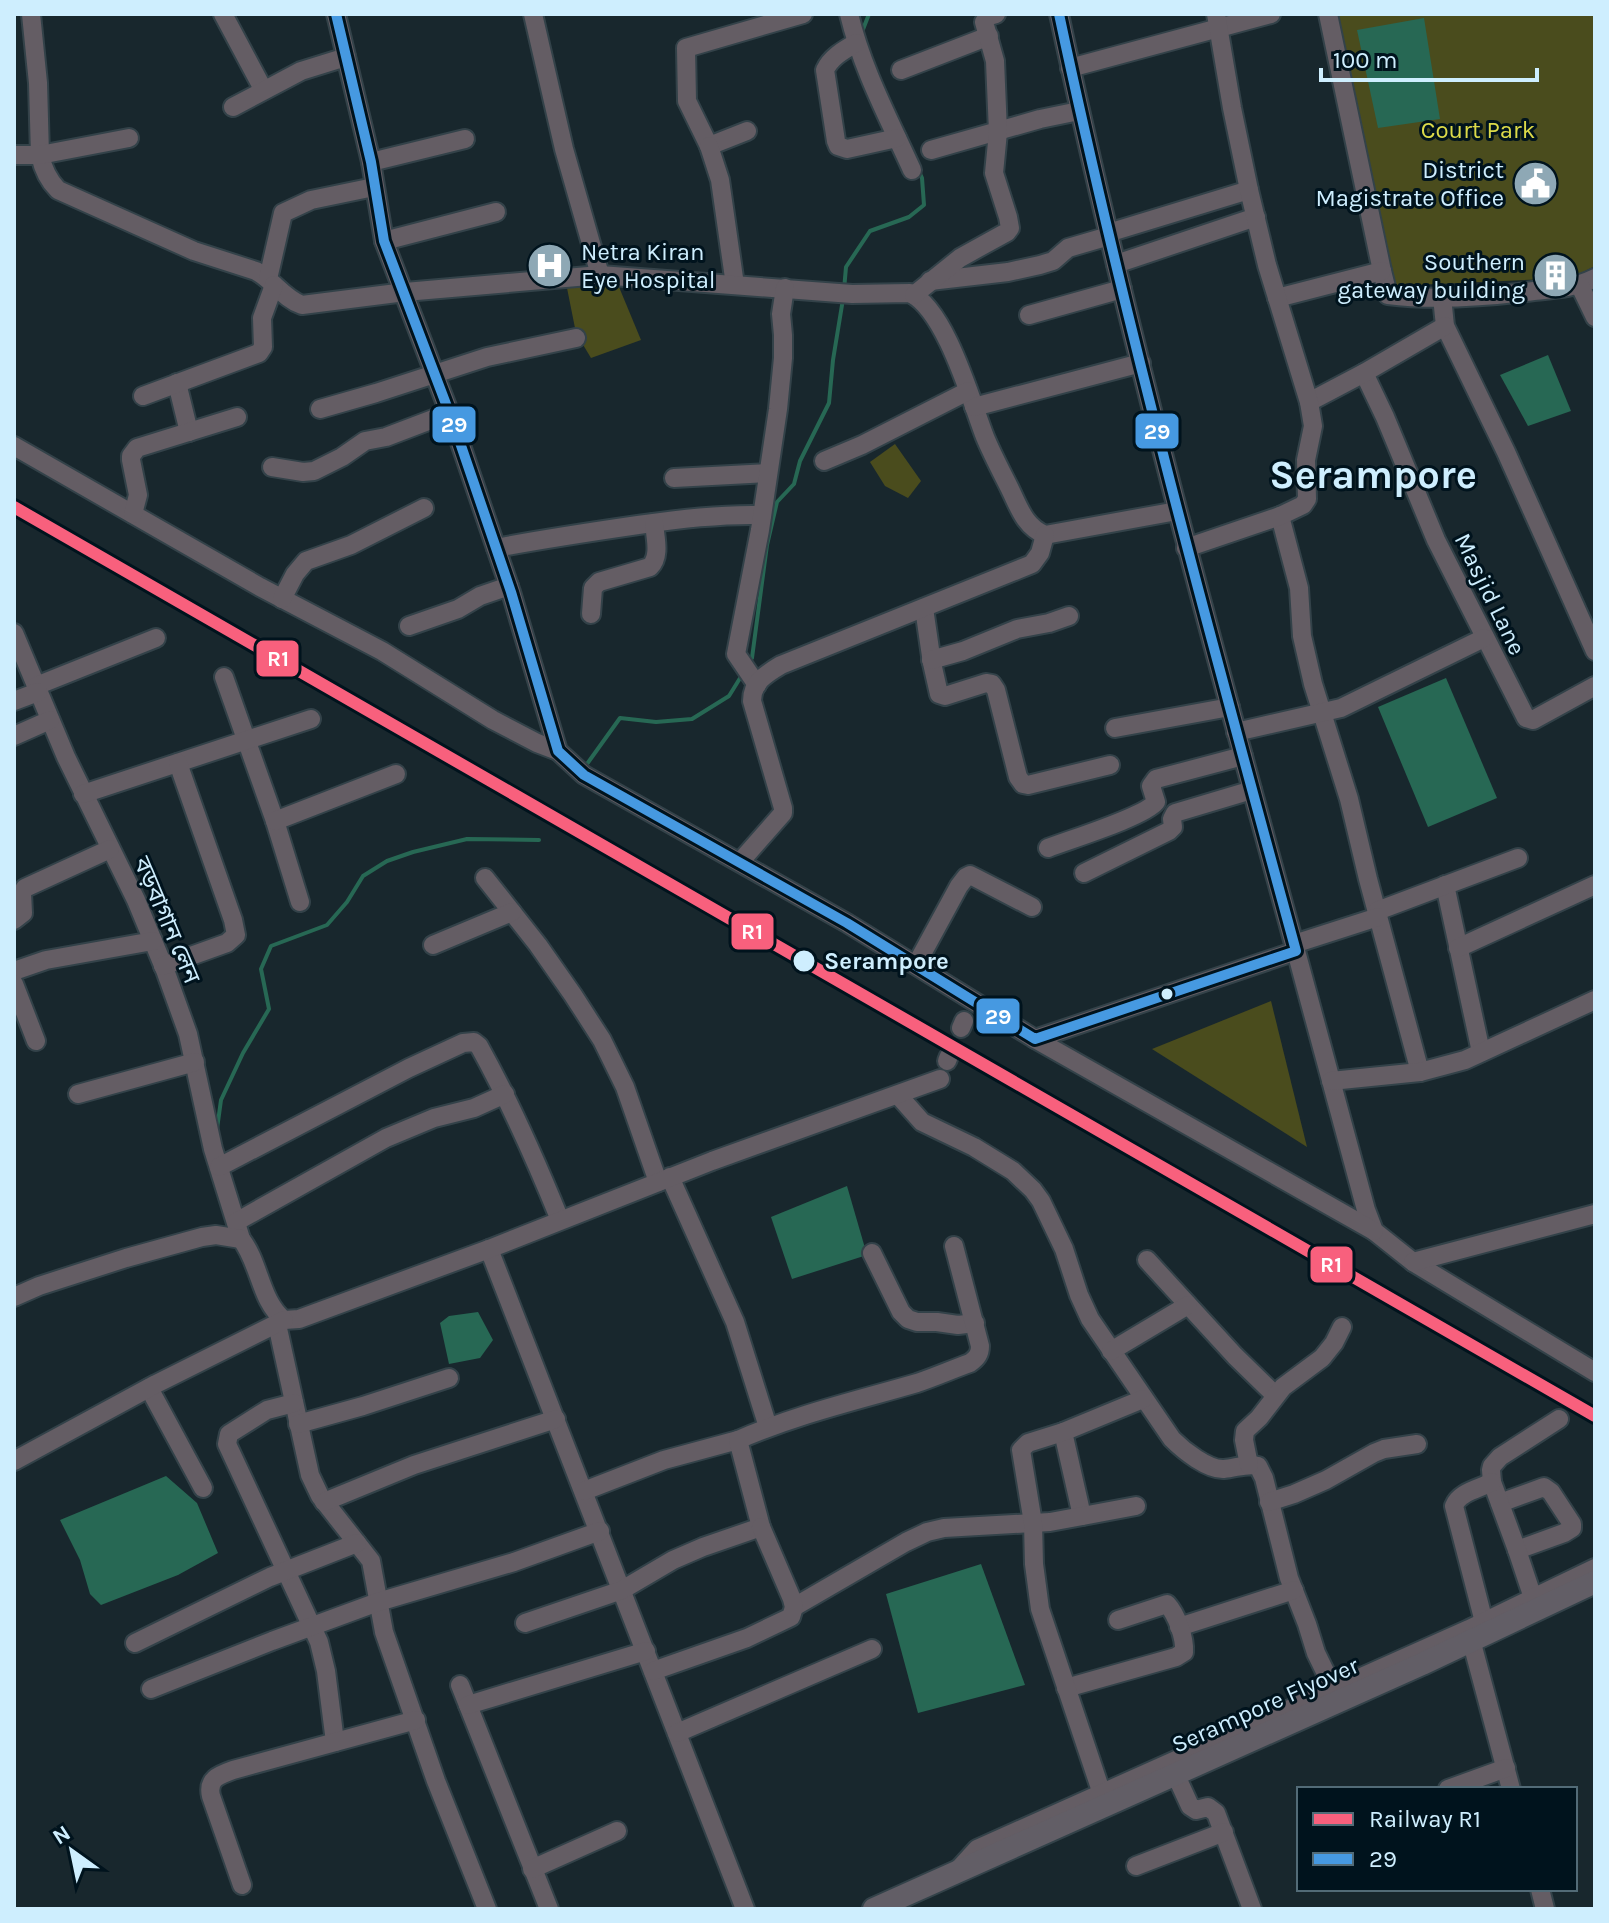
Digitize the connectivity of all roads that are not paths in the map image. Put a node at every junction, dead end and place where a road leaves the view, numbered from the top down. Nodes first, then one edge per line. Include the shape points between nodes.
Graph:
1 (31, 14) edge
2 (223, 14) edge
3 (336, 14) edge
4 (533, 14) edge
5 (803, 14) edge
6 (849, 14) edge
7 (996, 14) edge
8 (1059, 14) edge
9 (1271, 14) edge
10 (1328, 14) edge
11 (778, 17) edge
12 (1217, 21) edge
13 (989, 36) junction
14 (856, 43) junction
15 (346, 57) junction
16 (1070, 68) junction
17 (901, 70) dead end
18 (263, 89) junction
19 (233, 107) dead end
20 (1079, 111) junction
21 (747, 131) dead end
22 (998, 132) junction
23 (129, 138) dead end
24 (897, 138) junction
25 (465, 139) dead end
26 (709, 146) junction
27 (931, 150) dead end
28 (14, 155) edge
29 (40, 155) junction
30 (371, 162) junction
31 (912, 170) dead end
32 (374, 187) junction
33 (1249, 190) junction
34 (496, 212) dead end
35 (1256, 217) junction
36 (1109, 234) junction
37 (384, 241) junction
38 (1116, 264) junction
39 (1382, 271) junction
40 (600, 275) junction
41 (930, 281) junction
42 (271, 282) junction
43 (1588, 282) edge
44 (735, 285) junction
45 (785, 288) junction
46 (1122, 289) junction
47 (405, 292) junction
48 (914, 295) junction
49 (1442, 297) junction
50 (1277, 298) junction
51 (1029, 315) dead end
52 (1595, 317) edge
53 (1445, 326) junction
54 (576, 338) dead end
55 (1141, 363) junction
56 (1364, 373) junction
57 (435, 374) junction
58 (177, 383) junction
59 (143, 396) dead end
60 (971, 399) junction
61 (1309, 402) junction
62 (320, 409) dead end
63 (449, 413) junction
64 (237, 417) dead end
65 (189, 432) junction
66 (14, 446) edge
67 (824, 461) dead end
68 (272, 467) dead end
69 (768, 473) junction
70 (674, 478) dead end
71 (424, 508) dead end
72 (1177, 511) junction
73 (133, 514) junction
74 (762, 515) junction
75 (1280, 516) junction
76 (654, 523) junction
77 (1045, 535) junction
78 (496, 548) junction
79 (1186, 548) junction
80 (509, 586) junction
81 (282, 599) junction
82 (924, 608) junction
83 (591, 614) dead end
84 (1069, 616) dead end
85 (409, 626) dead end
86 (14, 633) edge
87 (156, 638) dead end
88 (1484, 638) junction
89 (1595, 651) edge
90 (931, 660) junction
91 (224, 677) dead end
92 (757, 685) junction
93 (1595, 686) edge
94 (37, 689) junction
95 (14, 701) edge
96 (1230, 707) junction
97 (1321, 711) junction
98 (311, 719) dead end
99 (50, 720) junction
100 (1115, 728) dead end
101 (1236, 732) junction
102 (14, 736) edge
103 (247, 740) junction
104 (558, 751) junction
105 (1243, 756) junction
106 (178, 763) junction
107 (1110, 765) dead end
108 (396, 774) dead end
109 (1252, 790) junction
110 (83, 794) junction
111 (275, 821) junction
112 (1048, 848) dead end
113 (110, 849) junction
114 (1518, 858) dead end
115 (740, 862) junction
116 (1084, 873) dead end
117 (485, 878) dead end
118 (1445, 885) junction
119 (1595, 885) edge
120 (300, 902) dead end
121 (1032, 907) dead end
122 (512, 912) junction
123 (1377, 914) junction
124 (14, 920) edge
125 (153, 941) junction
126 (433, 945) dead end
127 (1295, 947) junction
128 (1458, 948) junction
129 (916, 965) junction
130 (163, 966) junction
131 (14, 971) edge
132 (14, 984) edge
133 (1594, 1002) edge
134 (1035, 1039) junction
135 (36, 1041) dead end
136 (1481, 1052) junction
137 (195, 1062) junction
138 (1420, 1072) junction
139 (940, 1080) dead end
140 (1331, 1081) junction
141 (78, 1094) dead end
142 (505, 1094) junction
143 (898, 1095) junction
144 (219, 1167) junction
145 (664, 1180) junction
146 (1595, 1214) edge
147 (560, 1220) junction
148 (238, 1230) junction
149 (1374, 1231) junction
150 (954, 1246) dead end
151 (489, 1249) junction
152 (872, 1253) dead end
153 (1147, 1260) dead end
154 (1413, 1262) junction
155 (14, 1297) edge
156 (1188, 1305) junction
157 (280, 1322) junction
158 (975, 1323) junction
159 (1342, 1327) dead end
160 (1111, 1351) junction
161 (1595, 1372) edge
162 (449, 1378) dead end
163 (149, 1388) junction
164 (1275, 1395) junction
165 (1143, 1399) junction
166 (294, 1403) junction
167 (556, 1419) junction
168 (1559, 1419) dead end
169 (298, 1424) junction
170 (768, 1427) junction
171 (1063, 1432) junction
172 (738, 1440) junction
173 (1417, 1444) dead end
174 (14, 1461) edge
175 (1249, 1465) junction
176 (1492, 1482) junction
177 (203, 1488) dead end
178 (584, 1491) junction
179 (324, 1502) junction
180 (1269, 1502) junction
181 (1500, 1503) junction
182 (1136, 1506) dead end
183 (1082, 1516) junction
184 (1033, 1523) junction
185 (761, 1527) junction
186 (600, 1531) junction
187 (357, 1543) junction
188 (1517, 1550) junction
189 (1595, 1568) edge
190 (285, 1571) junction
191 (1595, 1582) edge
192 (622, 1590) junction
193 (1294, 1590) junction
194 (1595, 1591) edge
195 (1533, 1598) junction
196 (378, 1602) junction
197 (794, 1607) junction
198 (1118, 1620) dead end
199 (1484, 1622) junction
200 (525, 1623) dead end
201 (313, 1627) junction
202 (1179, 1627) junction
203 (135, 1643) dead end
204 (1473, 1647) junction
205 (872, 1649) dead end
206 (646, 1651) junction
207 (653, 1671) junction
208 (460, 1685) dead end
209 (1066, 1688) junction
210 (151, 1689) dead end
211 (1334, 1690) junction
212 (468, 1705) junction
213 (416, 1720) junction
214 (677, 1733) junction
215 (335, 1742) junction
216 (1506, 1768) junction
217 (1179, 1782) junction
218 (1454, 1787) edge
219 (1511, 1787) edge
220 (1102, 1794) junction
221 (617, 1831) dead end
222 (1224, 1832) junction
223 (1136, 1866) dead end
224 (532, 1869) junction
225 (955, 1873) junction
226 (932, 1883) junction
227 (242, 1885) dead end
228 (487, 1909) edge
229 (549, 1909) edge
230 (745, 1909) edge
231 (874, 1909) edge
232 (1252, 1909) edge

1 - 29 street
2 - 18 street
3 - 15 street
4 - 40 street
5 - 11 street
6 - 14 street
7 - 13 street via 984,22
8 - 16 street
9 - 12 street
10 - 39 street
11 - 26 street via 686,48 687,101
12 - 16 street
12 - 33 street
13 - 17 street
13 - 22 street
14 - 24 street
14 - 24 street via 825,70 838,146 847,149
15 - 18 street
15 - 30 street
16 - 20 street
18 - 19 street
20 - 22 street
20 - 36 street
21 - 26 street
22 - 27 street
22 - 41 street via 994,173 1010,228
23 - 29 street
24 - 31 street
25 - 30 street
26 - 44 street via 720,180
28 - 29 street
29 - 42 street via 58,190 177,244 256,271
30 - 32 street
32 - 37 street
32 - 42 street via 311,200 283,213
33 - 35 street
33 - 36 street
34 - 37 street
35 - 38 street
35 - 50 street
36 - 38 street
36 - 41 street via 1068,248 1040,265
37 - 47 street
38 - 46 street
39 - 49 street via 1388,295
39 - 50 street
40 - 44 street
40 - 47 street
41 - 48 street
42 - 47 street via 302,305
42 - 58 street via 261,351
43 - 49 street via 1502,295
43 - 52 street
44 - 45 street
45 - 48 street
45 - 69 street via 783,358
46 - 51 street
46 - 55 street
47 - 57 street
48 - 60 street via 942,328
49 - 53 street
50 - 61 street
53 - 56 street
53 - 89 street
54 - 57 street
55 - 60 street
55 - 72 street
56 - 61 street
56 - 88 street, Masjid Lane
57 - 62 street
57 - 63 street
58 - 59 street
58 - 65 street
60 - 67 street
60 - 77 street via 1025,519
61 - 75 street via 1313,426 1306,460 1307,499
63 - 68 street via 365,441 314,471
63 - 78 street
64 - 65 street
65 - 73 street via 133,452 138,495
66 - 73 street
69 - 70 street
69 - 74 street
71 - 81 street via 306,561
72 - 77 street
72 - 79 street
73 - 81 street
74 - 76 street
74 - 92 street via 736,654
75 - 79 street
75 - 97 street
76 - 78 street
76 - 83 street via 654,563 599,582 593,588
77 - 82 street via 1032,564
78 - 80 street
79 - 96 street
80 - 85 street
80 - 104 street
81 - 104 street
82 - 90 street
82 - 92 street via 781,665
84 - 90 street
86 - 94 street, বড়বাগান লেন
87 - 94 street
88 - 93 street, Masjid Lane via 1529,720
88 - 97 street via 1355,702
90 - 107 street via 940,696 989,682 994,687 1023,784
91 - 103 street
92 - 115 street via 752,701 783,813
94 - 95 street
94 - 99 street, বড়বাগান লেন
96 - 100 street
96 - 101 street
97 - 101 street
97 - 123 street
98 - 103 street
99 - 102 street
99 - 110 street, বড়বাগান লেন
101 - 105 street
103 - 106 street
103 - 111 street
104 - 115 street via 584,775
105 - 109 street
105 - 112 street via 1156,779 1151,786 1153,807
106 - 110 street
106 - 130 street via 236,935
108 - 111 street
109 - 116 street via 1175,813 1169,831
109 - 127 street
110 - 113 street, বড়বাগান লেন
111 - 120 street
113 - 124 street via 25,888 23,913
113 - 125 street, বড়বাগান লেন
114 - 118 street
115 - 129 street
117 - 122 street
118 - 123 street
118 - 128 street
119 - 128 street
121 - 129 street via 966,877
122 - 126 street
122 - 145 street via 573,995 616,1066
123 - 127 street
123 - 138 street
125 - 130 street, বড়বাগান লেন
125 - 131 street via 46,960
127 - 134 street
127 - 140 street
128 - 136 street
129 - 134 street
130 - 137 street, বড়বাগান লেন
132 - 135 street
133 - 136 street
134 - 149 street
136 - 138 street
137 - 141 street
137 - 144 street, বড়বাগান লেন
138 - 140 street
139 - 143 street
140 - 149 street
142 - 144 street via 479,1046 469,1042
142 - 147 street
142 - 148 street via 386,1138
143 - 145 street
143 - 160 street via 922,1122 974,1147 1033,1190 1064,1249 1090,1319
144 - 148 street, বড়বাগান লেন
145 - 147 street
145 - 170 street via 735,1322
146 - 154 street
147 - 151 street
148 - 155 street
148 - 157 street, বড়বাগান লেন
149 - 154 street
150 - 158 street
151 - 157 street
151 - 167 street
152 - 158 street via 908,1319
153 - 156 street
154 - 161 street
156 - 160 street
156 - 164 street
157 - 163 street
157 - 166 street, বড়বাগান লেন
158 - 170 street via 980,1353 970,1363
159 - 164 street via 1322,1358
160 - 165 street
162 - 169 street
163 - 174 street
163 - 177 street
164 - 175 street via 1244,1434
165 - 171 street
165 - 175 street via 1172,1439 1207,1465
166 - 169 street, বড়বাগান লেন
166 - 190 street via 267,1410 227,1438
167 - 178 street
167 - 179 street via 414,1465
168 - 176 street via 1495,1462
169 - 179 street, বড়বাগান লেন via 310,1475
170 - 172 street
171 - 183 street
171 - 184 street via 1021,1450
172 - 178 street via 664,1460
172 - 185 street
173 - 180 street via 1384,1449
175 - 180 street via 1258,1466
176 - 181 street
176 - 199 street via 1457,1498 1454,1506
178 - 186 street
179 - 187 street, বড়বাগান লেন
180 - 193 street
181 - 188 street
181 - 188 street via 1544,1487 1572,1524 1569,1531
182 - 183 street
183 - 184 street
184 - 197 street via 927,1532
184 - 209 street via 1040,1609
185 - 192 street via 673,1560
185 - 197 street
186 - 192 street
186 - 196 street
187 - 190 street
187 - 196 street, বড়বাগান লেন via 371,1561
188 - 195 street
189 - 195 street
190 - 201 street
190 - 203 street
191 - 225 main road, Serampore Flyover
192 - 200 street
192 - 206 street
193 - 202 street
193 - 211 street
194 - 204 street
195 - 199 street
196 - 201 street
196 - 213 street, বড়বাগান লেন
197 - 207 street via 791,1617 774,1626
198 - 202 street via 1164,1603
199 - 211 street
201 - 210 street
201 - 215 street via 324,1656
202 - 209 street via 1182,1655
204 - 216 street
204 - 217 street
205 - 214 street
206 - 207 street
206 - 212 street
207 - 214 street
208 - 212 street
209 - 220 street
211 - 220 street
212 - 224 street
213 - 215 street
213 - 228 street, বড়বাগান লেন
214 - 230 street
215 - 227 street via 233,1770 210,1784
216 - 218 street
216 - 219 street
217 - 222 street via 1190,1806 1216,1813
217 - 226 street via 952,1884
220 - 225 street via 977,1849
221 - 224 street
222 - 223 street
222 - 232 street
224 - 229 street
225 - 226 main road, Serampore Flyover
226 - 231 main road, Serampore Flyover

